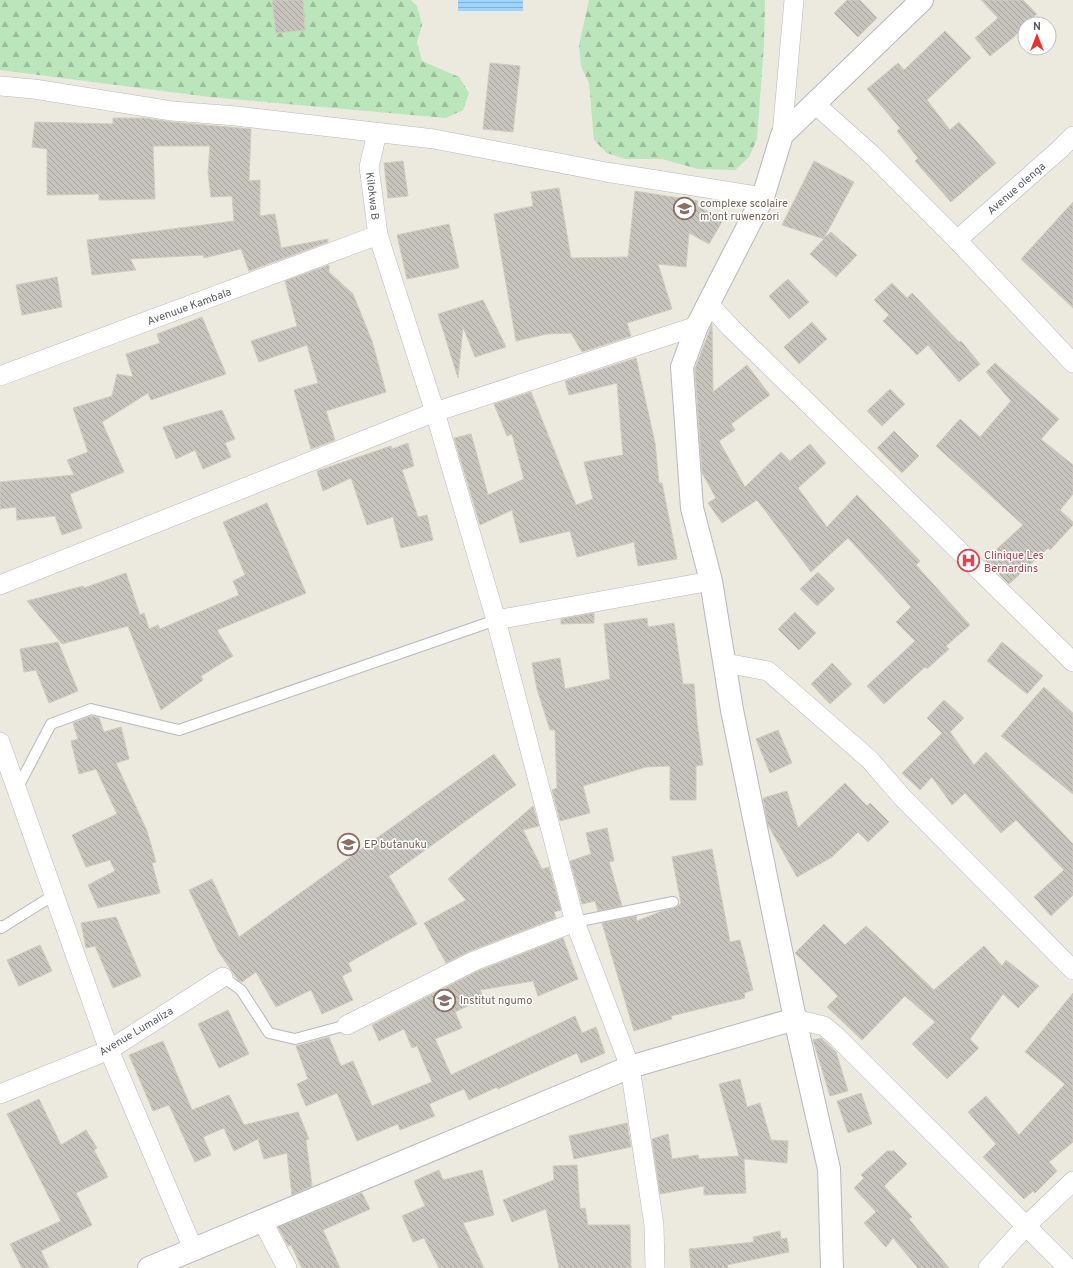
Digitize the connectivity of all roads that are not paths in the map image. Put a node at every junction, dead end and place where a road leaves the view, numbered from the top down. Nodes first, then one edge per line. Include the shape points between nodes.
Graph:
1 (794, 0) edge
2 (922, 0) edge
3 (0, 86) edge
4 (814, 104) junction
5 (378, 133) junction
6 (782, 135) junction
7 (1073, 136) edge
8 (763, 198) junction
9 (378, 236) junction
10 (957, 240) junction
11 (709, 304) junction
12 (697, 326) junction
13 (1073, 364) edge
14 (0, 376) edge
15 (434, 412) junction
16 (711, 581) junction
17 (0, 585) edge
18 (496, 620) junction
19 (1073, 662) edge
20 (726, 663) junction
21 (0, 742) edge
22 (17, 789) junction
23 (54, 895) junction
24 (673, 902) dead end
25 (575, 922) junction
26 (0, 926) edge
27 (1073, 970) edge
28 (224, 977) joint
29 (795, 1019) junction
30 (347, 1025) joint
31 (109, 1050) junction
32 (630, 1067) junction
33 (0, 1094) edge
34 (1073, 1181) edge
35 (263, 1222) junction
36 (1027, 1225) junction
37 (194, 1251) junction
38 (149, 1268) edge
39 (287, 1268) edge
40 (655, 1268) edge
41 (832, 1268) edge
42 (988, 1268) edge
43 (1068, 1268) edge

1 - 6 street
2 - 4 street
3 - 5 street via 172,111
4 - 6 street
4 - 10 street via 871,154
5 - 8 street via 434,139 606,172
5 - 9 street, Kilokwa B via 369,167
6 - 8 street
7 - 10 street, Avenue olenga
8 - 11 street
9 - 14 street, Avenuue Kambala
9 - 15 street, Kilokwa B
10 - 13 street
11 - 12 street
11 - 19 street
12 - 15 street
12 - 16 street via 682,367 692,508
15 - 17 street
15 - 18 street, Kilokwa B
16 - 18 street
16 - 20 street
18 - 22 lane via 179,730 91,709 51,724
18 - 25 street, Kilokwa B
20 - 27 street via 768,671 870,760 902,797
20 - 29 street via 732,710
21 - 22 street
22 - 23 street
23 - 26 lane via 1,928
23 - 31 street
24 - 25 lane
25 - 30 street via 474,961
25 - 32 street, Kilokwa B
28 - 30 lane via 241,990 269,1033 295,1039
28 - 31 street, Avenue Lumaliza
29 - 32 street
29 - 36 street via 824,1026 836,1036
29 - 41 street via 829,1169
31 - 33 street, Avenue Lumaliza
31 - 37 street
32 - 35 street
32 - 40 street, Kilokwa B via 654,1224
34 - 36 street
35 - 37 street
35 - 39 street
36 - 42 street
36 - 43 street
37 - 38 street

